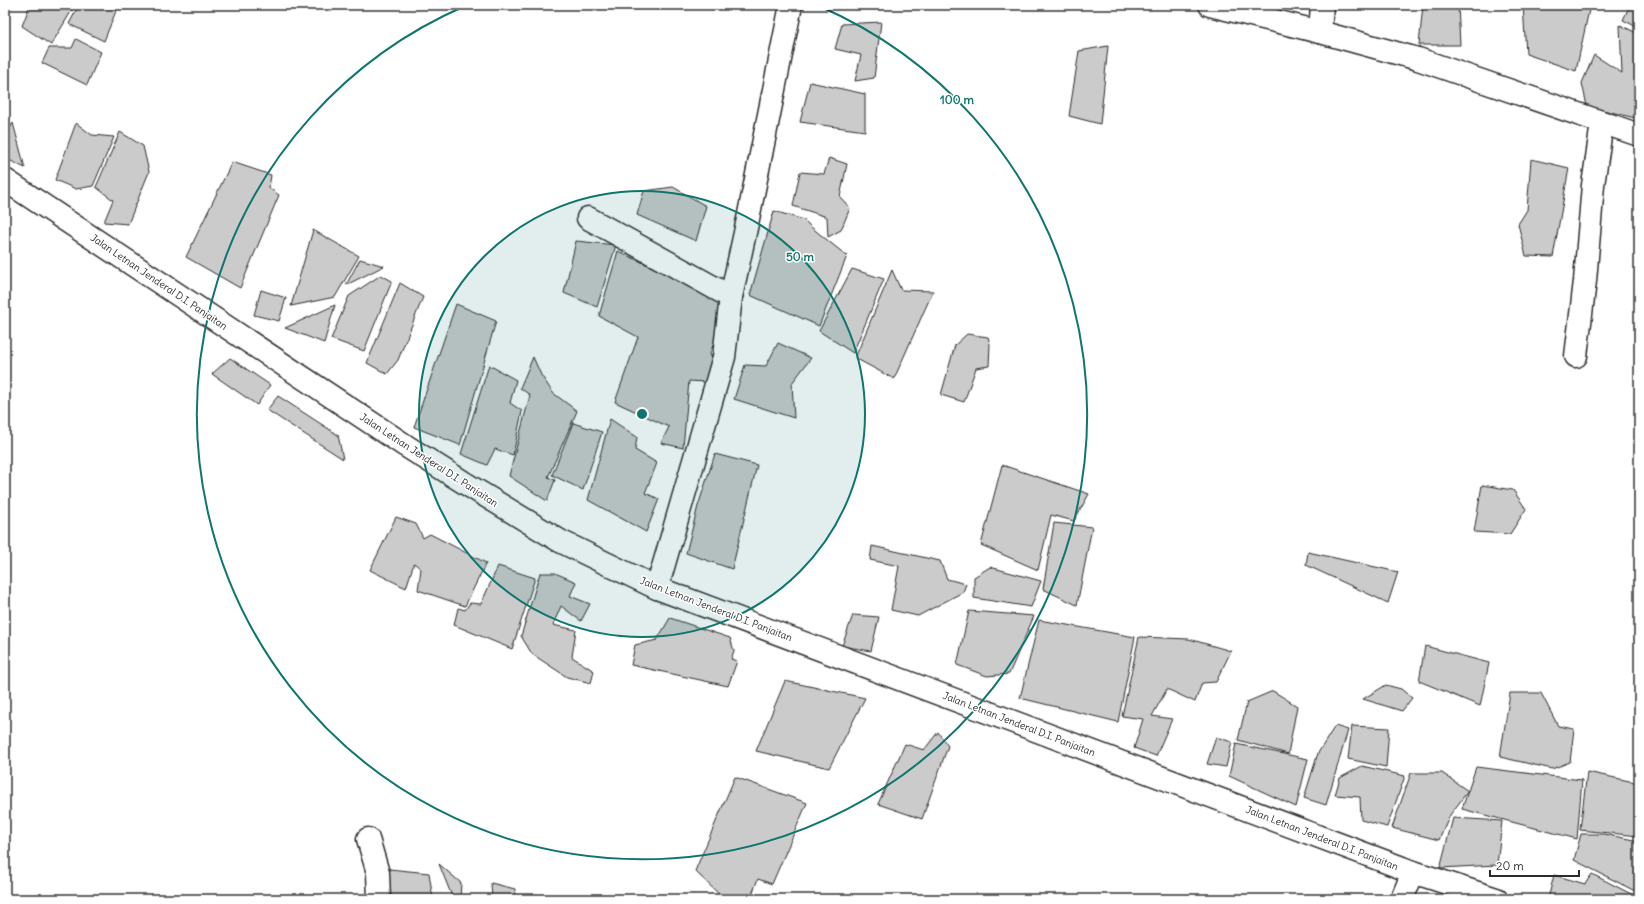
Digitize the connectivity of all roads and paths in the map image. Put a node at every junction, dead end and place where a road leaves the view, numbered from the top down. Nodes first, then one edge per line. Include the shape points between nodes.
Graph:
1 (791, 5) edge
2 (1210, 5) edge
3 (1322, 5) edge
4 (1320, 32) junction
5 (1602, 123) junction
6 (1639, 136) edge
7 (5, 180) edge
8 (588, 218) dead end
9 (731, 297) junction
10 (1576, 356) dead end
11 (657, 588) junction
12 (368, 839) dead end
13 (1413, 872) junction
14 (379, 899) edge
15 (1402, 899) edge
16 (1496, 899) edge

1 - 9 street
2 - 4 street
3 - 4 street
4 - 5 street via 1418,59
5 - 6 street
5 - 10 street
7 - 11 street, Jalan Letnan Jenderal D.I. Panjaitan via 464,483 560,541
8 - 9 street
9 - 11 street via 724,358
11 - 13 street, Jalan Letnan Jenderal D.I. Panjaitan
12 - 14 street via 378,873
13 - 15 street
13 - 16 street, Jalan Letnan Jenderal D.I. Panjaitan

